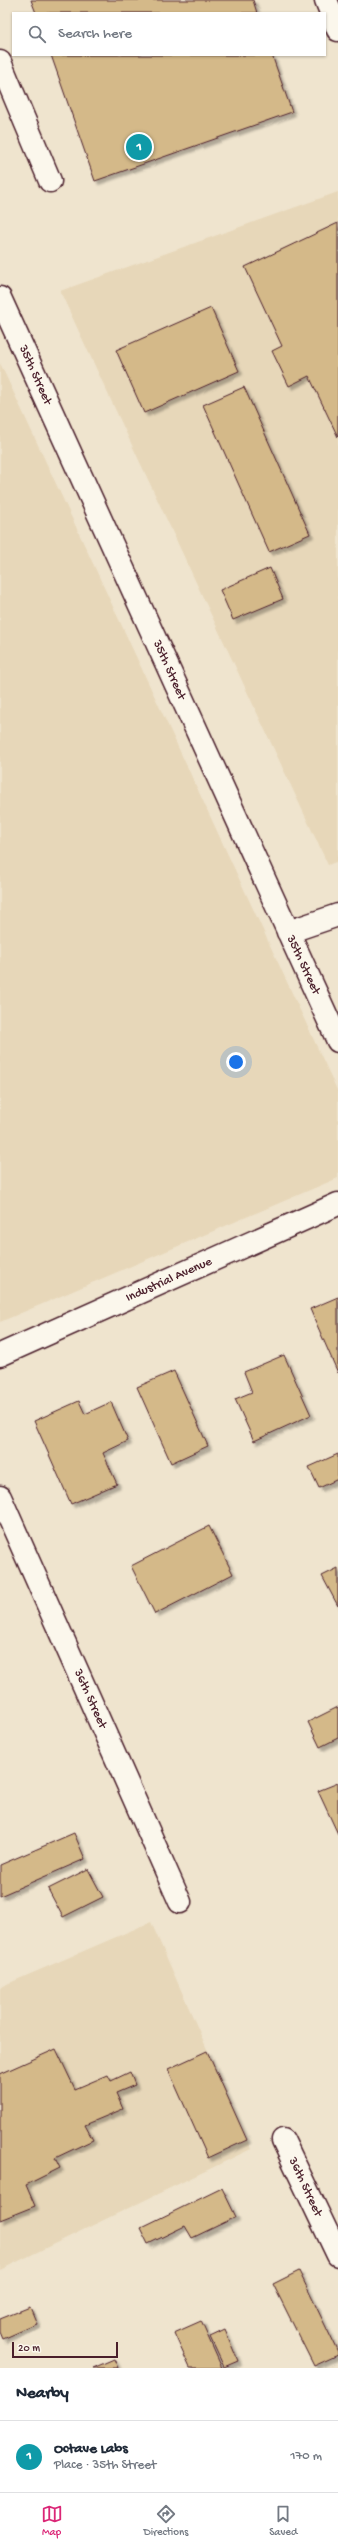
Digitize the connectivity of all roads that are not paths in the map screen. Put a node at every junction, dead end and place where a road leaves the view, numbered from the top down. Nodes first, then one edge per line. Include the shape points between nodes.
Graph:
1 (326, 0) edge
2 (338, 30) edge
3 (0, 62) edge
4 (50, 181) dead end
5 (0, 298) edge
6 (338, 915) edge
7 (288, 932) junction
8 (338, 1041) edge
9 (338, 1204) edge
10 (0, 1356) edge
11 (0, 1497) edge
12 (180, 1902) dead end
13 (283, 2140) dead end
14 (338, 2255) edge

1 - 2 street
3 - 4 street
5 - 7 street, 35th Street
6 - 7 street
7 - 8 street, 35th Street
9 - 10 street, Industrial Avenue
11 - 12 street, 36th Street
13 - 14 street, 36th Street

